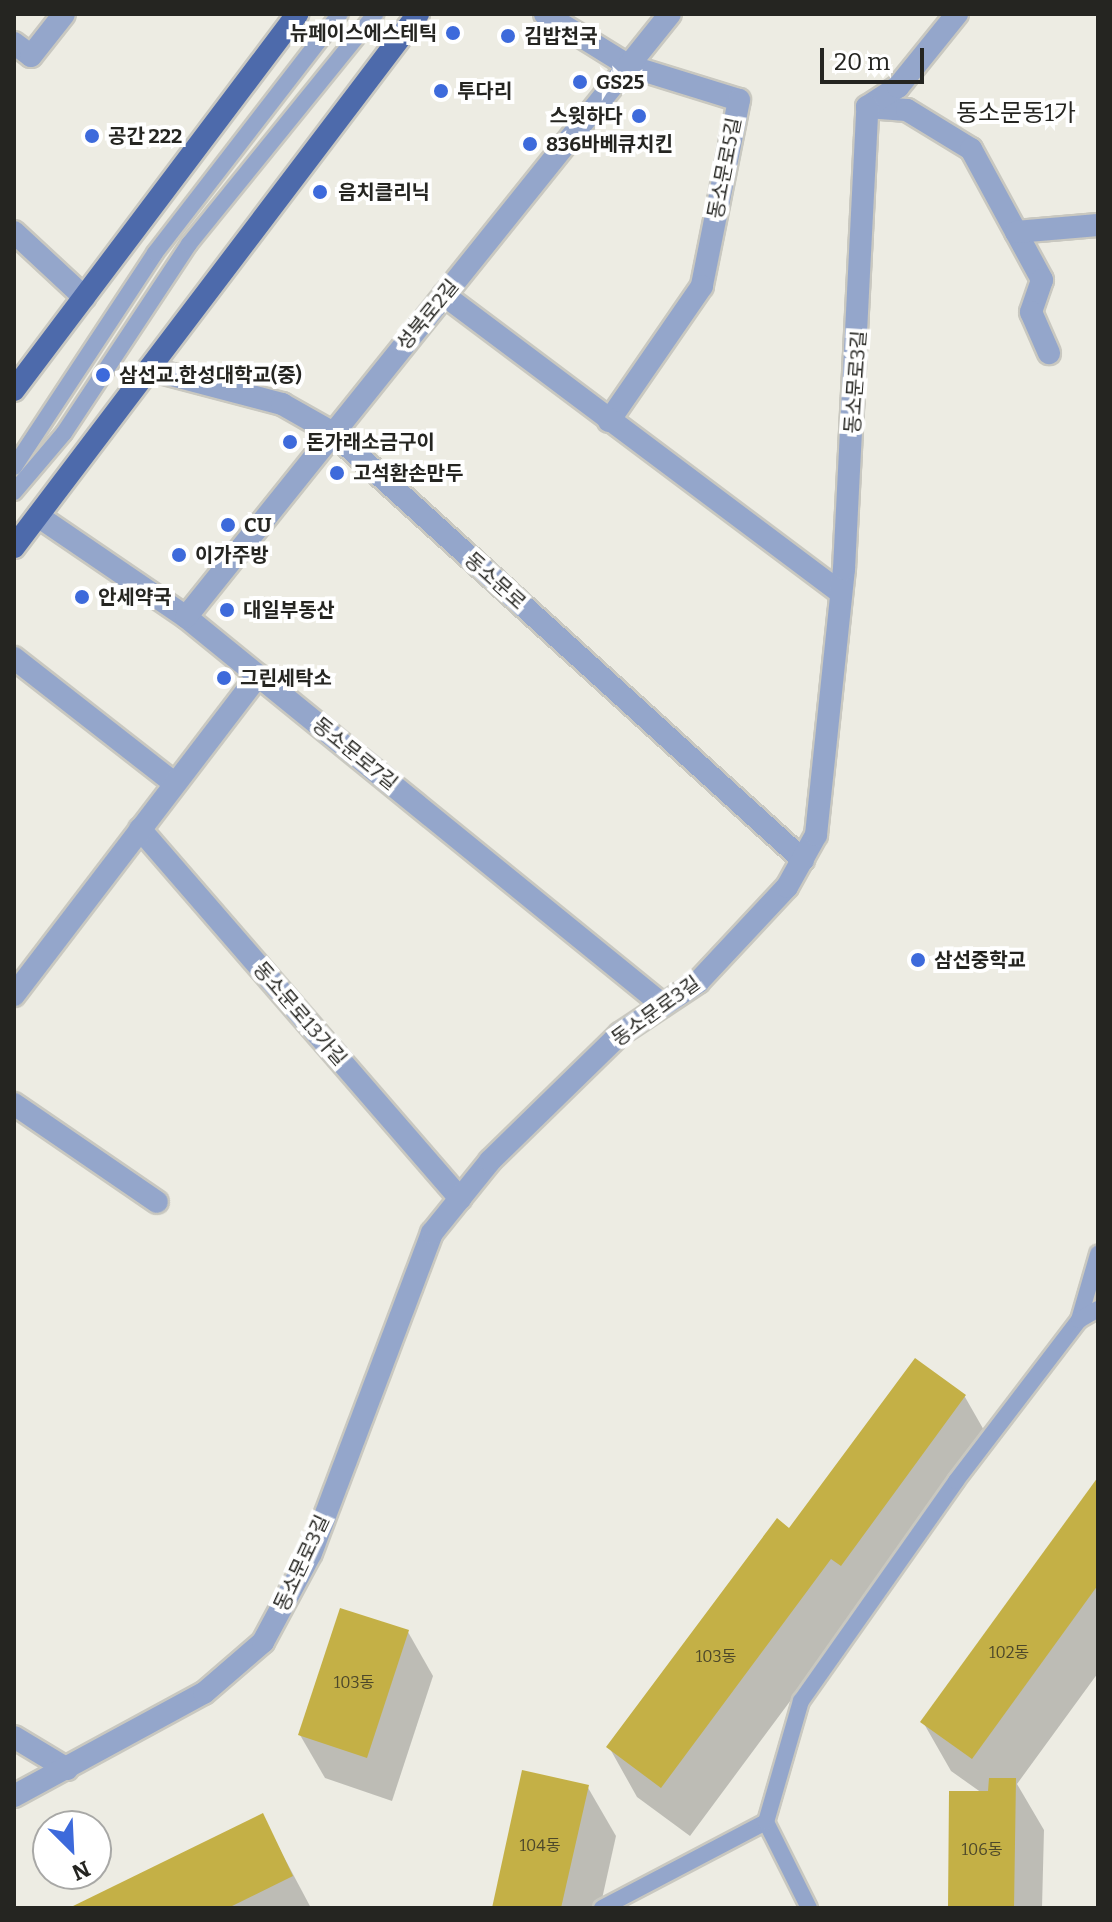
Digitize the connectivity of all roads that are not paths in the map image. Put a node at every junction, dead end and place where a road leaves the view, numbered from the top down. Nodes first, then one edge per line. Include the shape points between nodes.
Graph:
1 (64, 14) edge
2 (297, 14) edge
3 (340, 14) edge
4 (375, 14) edge
5 (418, 14) edge
6 (545, 14) edge
7 (670, 14) edge
8 (957, 14) edge
9 (14, 43) edge
10 (629, 66) junction
11 (867, 107) junction
12 (1098, 225) edge
13 (14, 232) edge
14 (1016, 232) junction
15 (444, 295) junction
16 (84, 297) junction
17 (1049, 353) dead end
18 (149, 369) junction
19 (14, 390) edge
20 (609, 421) junction
21 (333, 433) junction
22 (14, 467) edge
23 (14, 492) edge
24 (38, 516) junction
25 (14, 547) edge
26 (841, 593) junction
27 (186, 617) junction
28 (14, 658) edge
29 (258, 676) junction
30 (175, 784) junction
31 (140, 829) junction
32 (803, 860) junction
33 (14, 995) edge
34 (663, 1005) junction
35 (14, 1104) edge
36 (460, 1199) junction
37 (157, 1202) dead end
38 (1098, 1254) edge
39 (1098, 1309) edge
40 (1079, 1320) junction
41 (14, 1737) edge
42 (67, 1769) junction
43 (14, 1796) edge
44 (766, 1822) junction
45 (602, 1908) edge
46 (809, 1908) edge

1 - 9 street via 31,56
2 - 16 main road
3 - 22 lane via 155,253
4 - 23 lane via 189,244 64,433
5 - 18 main road
6 - 10 street, 동소문로5길
7 - 10 street, 성북로2길
8 - 11 street via 898,87
10 - 15 street, 성북로2길
10 - 20 street, 동소문로5길 via 739,100 702,286
11 - 14 street via 907,110 971,149
11 - 26 street, 동소문로3길
12 - 14 street
13 - 16 street
14 - 17 street via 1042,280 1031,312
15 - 20 street
15 - 21 street, 성북로2길
16 - 19 main road
18 - 21 street, 동소문로 via 282,404
18 - 24 main road
20 - 26 street
21 - 27 street, 성북로2길
21 - 32 street, 동소문로
24 - 25 main road
24 - 27 street, 동소문로7길
26 - 32 street, 동소문로3길 via 816,835
27 - 29 street, 동소문로7길
28 - 30 street
29 - 30 street
29 - 34 street, 동소문로7길
30 - 31 street
31 - 33 street
31 - 36 street, 동소문로13가길
32 - 34 street, 동소문로3길 via 787,887 698,982
34 - 36 street, 동소문로3길 via 620,1034
35 - 37 street
36 - 42 street, 동소문로3길 via 432,1233 311,1553 263,1642 204,1693
38 - 40 lane
39 - 40 lane
40 - 44 lane via 801,1701
41 - 42 street
42 - 43 street, 동소문로3길
44 - 45 lane
44 - 46 lane

